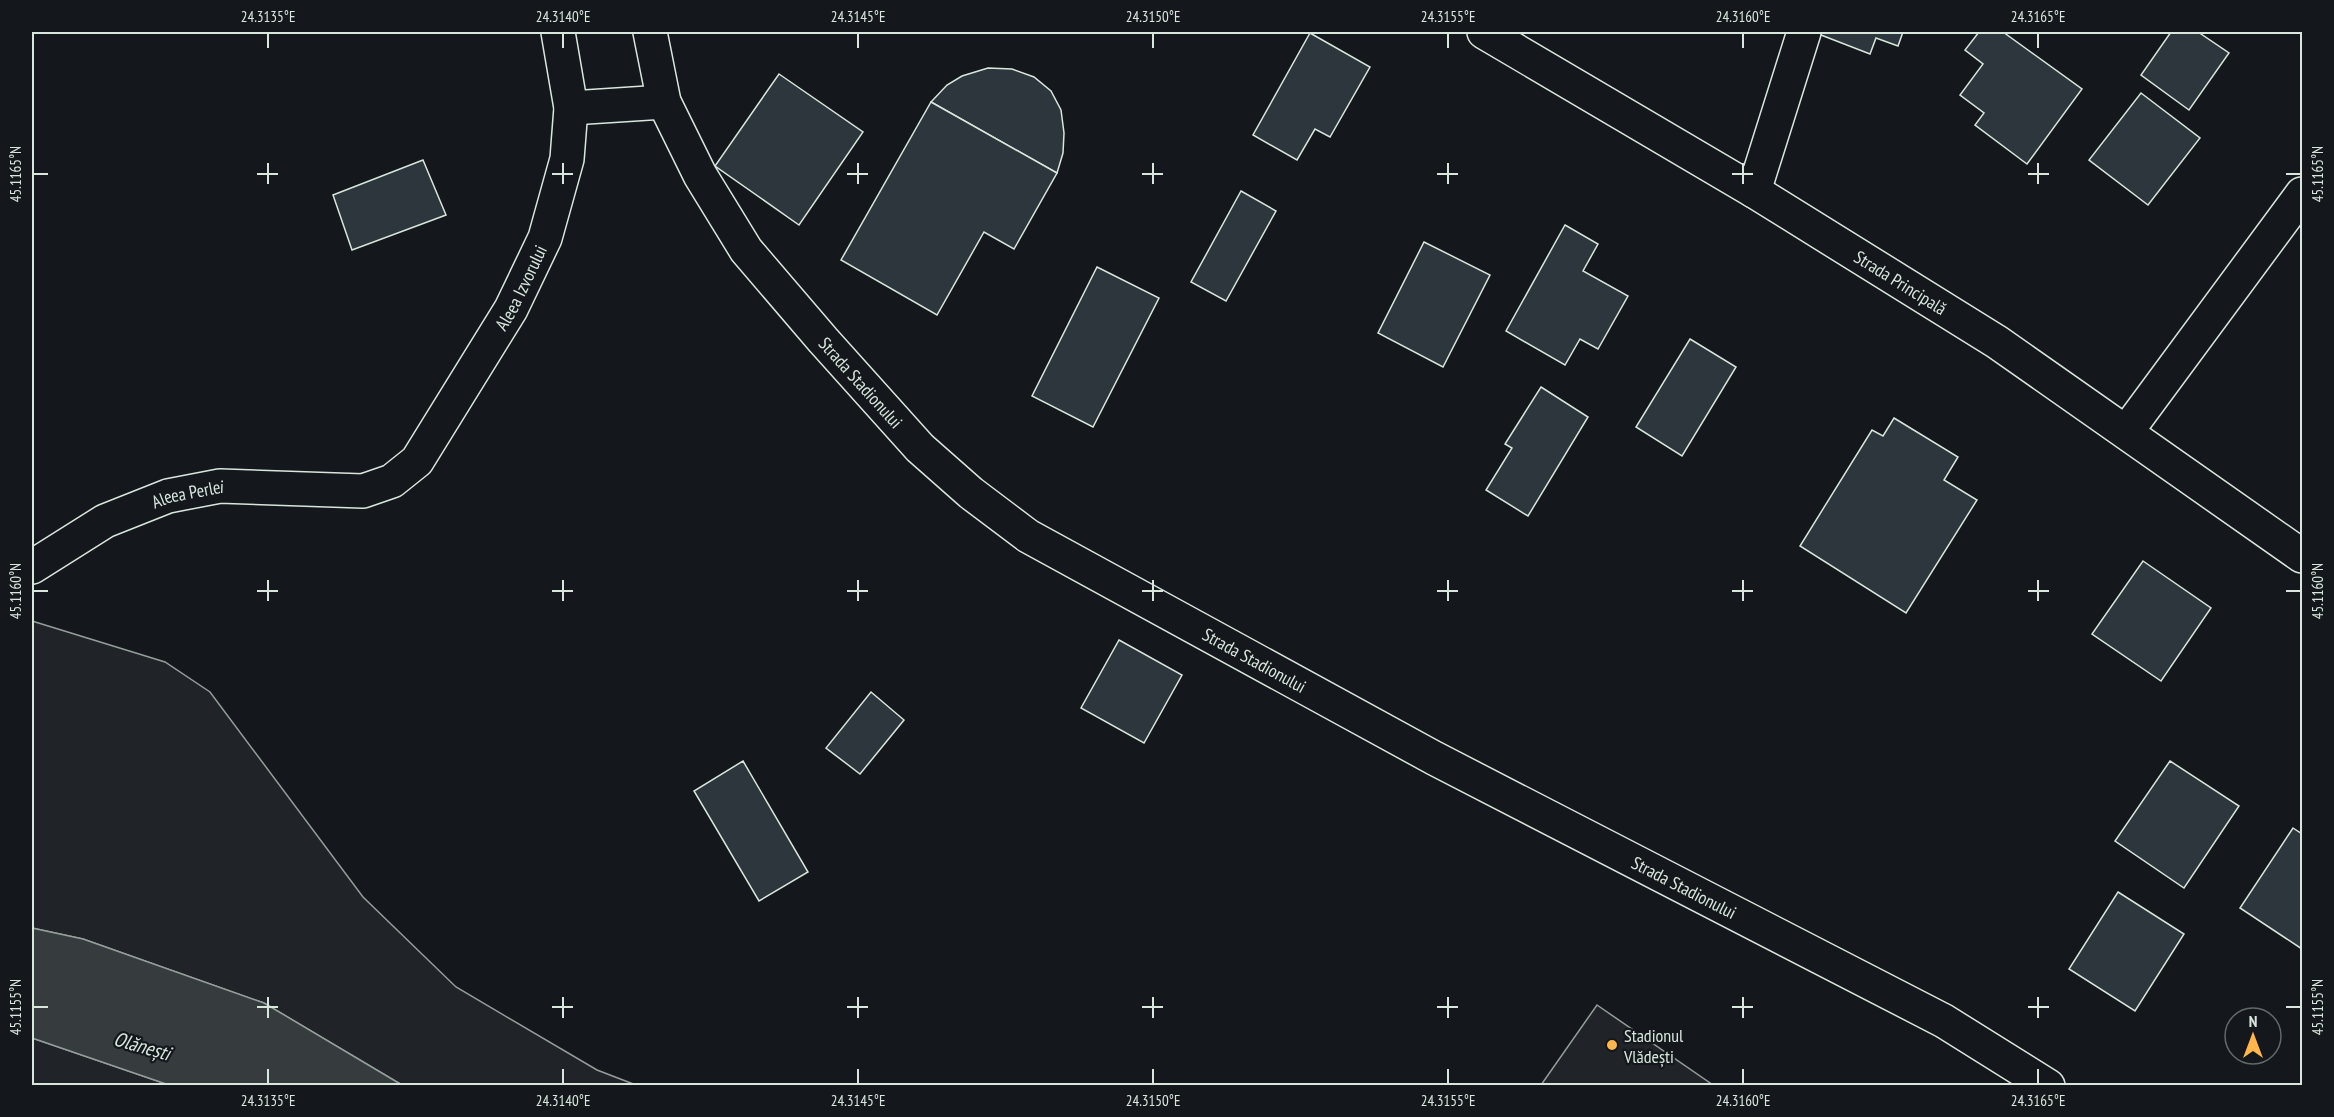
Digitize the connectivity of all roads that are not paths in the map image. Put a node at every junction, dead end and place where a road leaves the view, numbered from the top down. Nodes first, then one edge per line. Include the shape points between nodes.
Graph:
1 (558, 32) edge
2 (650, 32) edge
3 (1484, 32) edge
4 (1804, 32) edge
5 (664, 102) junction
6 (571, 108) junction
7 (1754, 191) junction
8 (2302, 194) edge
9 (2127, 431) junction
10 (363, 490) joint
11 (2302, 556) edge
12 (32, 567) edge
13 (2048, 1086) edge

1 - 6 street, Aleea Izvorului
2 - 5 street, Strada Stadionului
3 - 7 street, Strada Principală
4 - 7 street
5 - 6 street
5 - 13 street, Strada Stadionului via 700,176 754,259 920,448 1028,536 1434,758 1944,1022
6 - 10 street, Aleea Izvorului via 567,159 545,238 511,309 417,460 392,481
7 - 9 street, Strada Principală via 1997,342
8 - 9 street
9 - 11 street, Strada Principală
10 - 12 street, Aleea Perlei via 220,486 168,495 105,520

